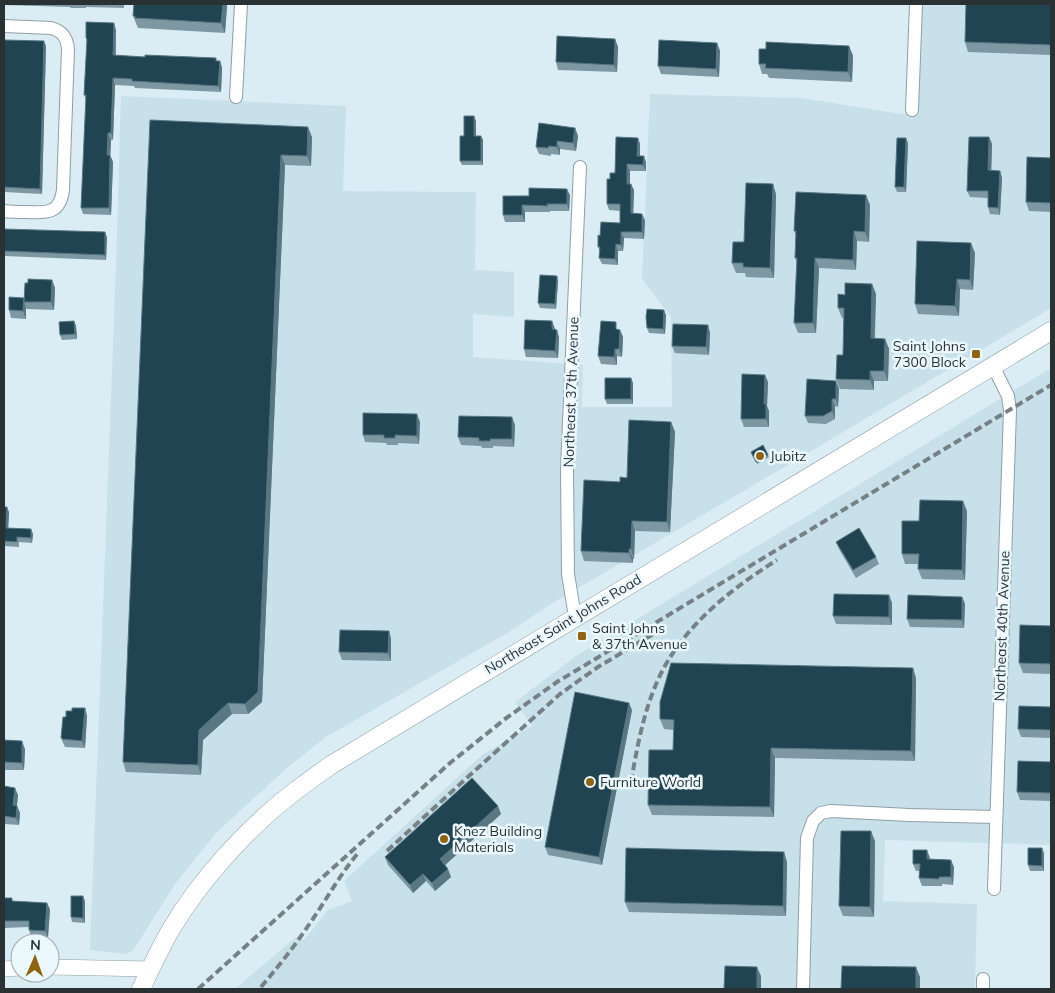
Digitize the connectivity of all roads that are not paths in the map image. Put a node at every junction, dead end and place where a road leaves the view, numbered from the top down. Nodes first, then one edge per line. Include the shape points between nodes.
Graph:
1 (241, 4) edge
2 (916, 4) edge
3 (4, 26) edge
4 (236, 97) dead end
5 (912, 110) dead end
6 (580, 167) dead end
7 (4, 211) edge
8 (1051, 331) edge
9 (993, 366) junction
10 (575, 617) junction
11 (996, 817) junction
12 (994, 889) dead end
13 (60, 967) edge
14 (151, 969) junction
15 (141, 989) edge
16 (803, 989) edge

1 - 4 street
2 - 5 street
3 - 7 street via 51,28 64,35 68,49 60,202 45,213
6 - 10 street, Northeast 37th Avenue via 567,470 568,574
8 - 9 main road, Northeast Saint Johns Road
9 - 10 main road, Northeast Saint Johns Road
9 - 11 street, Northeast 40th Avenue via 1008,396 1010,410
10 - 14 main road, Northeast Saint Johns Road via 331,765 292,793 237,844 200,886 170,931
11 - 12 street, Northeast 40th Avenue
11 - 16 street via 821,813 813,821 807,838
13 - 14 street
14 - 15 main road, Northeast Saint Johns Road

